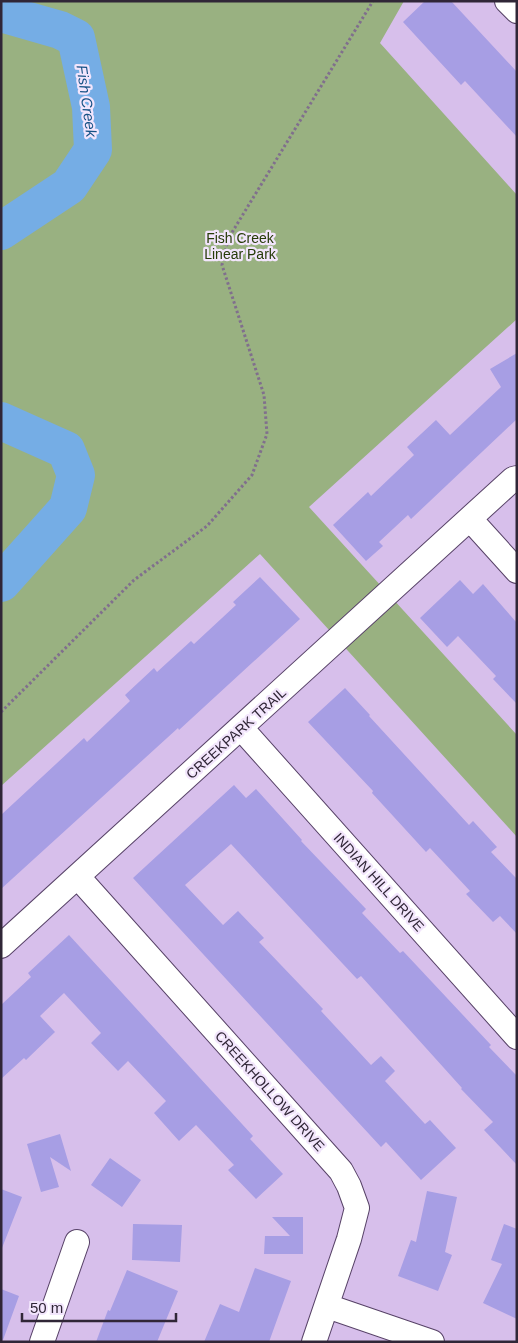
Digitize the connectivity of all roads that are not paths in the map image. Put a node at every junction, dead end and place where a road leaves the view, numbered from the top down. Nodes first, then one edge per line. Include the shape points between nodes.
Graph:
1 (507, 1) edge
2 (517, 11) edge
3 (517, 478) edge
4 (470, 519) junction
5 (517, 571) edge
6 (241, 728) junction
7 (78, 876) junction
8 (1, 946) edge
9 (517, 1037) edge
10 (77, 1242) dead end
11 (327, 1306) junction
12 (42, 1342) edge
13 (314, 1342) edge
14 (432, 1342) edge

1 - 2 street
3 - 4 street, CREEKPARK TRAIL
4 - 5 street
4 - 6 street, CREEKPARK TRAIL
6 - 7 street, CREEKPARK TRAIL
6 - 9 street, INDIAN HILL DRIVE
7 - 8 street, CREEKPARK TRAIL
7 - 11 street, CREEKHOLLOW DRIVE via 341,1171 350,1186 356,1208
10 - 12 street
11 - 13 street, CREEKHOLLOW DRIVE
11 - 14 street

